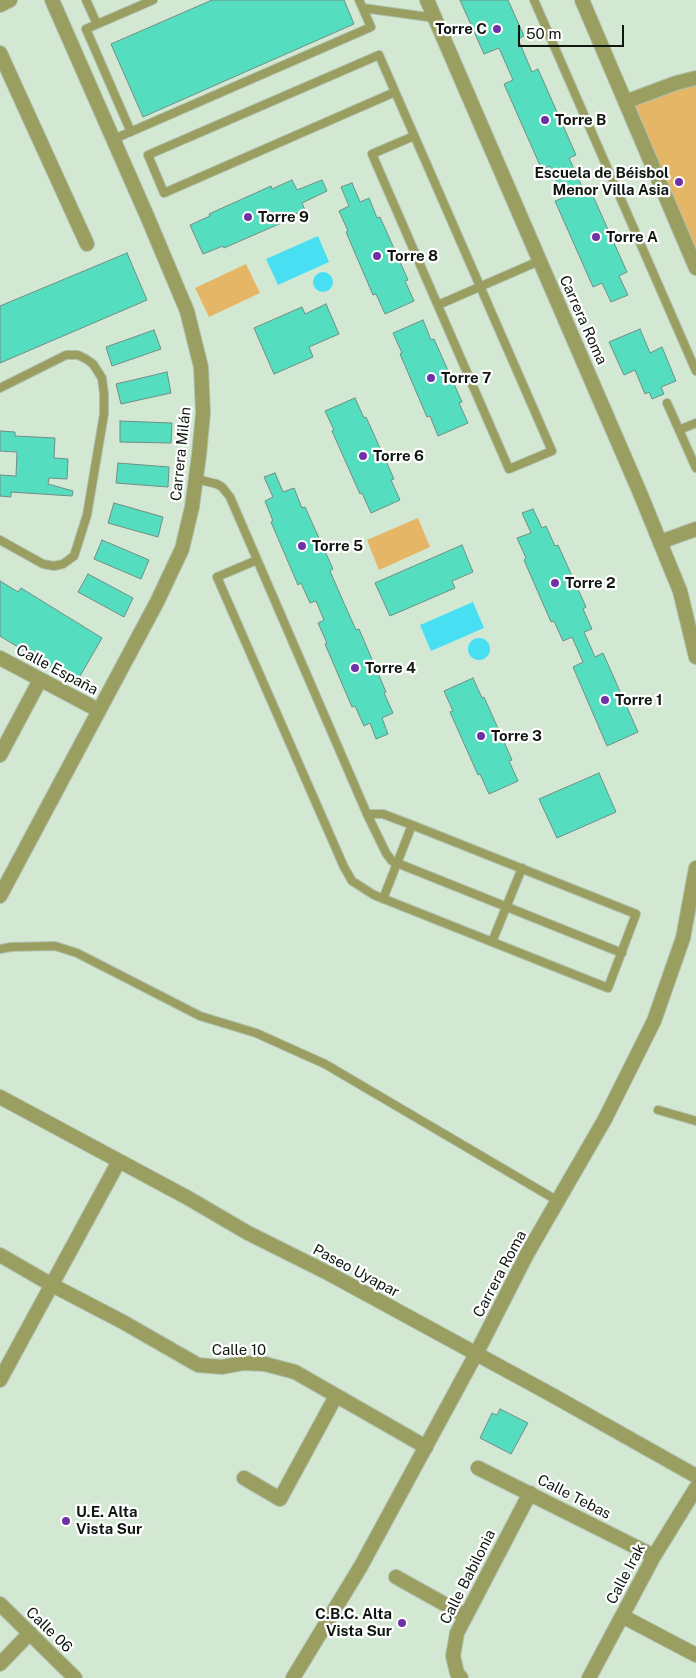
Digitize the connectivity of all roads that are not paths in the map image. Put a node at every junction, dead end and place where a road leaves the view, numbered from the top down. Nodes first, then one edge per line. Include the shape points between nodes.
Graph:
1 (10, 0) edge
2 (52, 0) edge
3 (86, 0) edge
4 (153, 0) edge
5 (427, 0) edge
6 (534, 0) edge
7 (582, 0) edge
8 (361, 4) edge
9 (0, 5) edge
10 (435, 18) junction
11 (97, 24) junction
12 (0, 53) edge
13 (696, 78) edge
14 (395, 92) junction
15 (625, 102) junction
16 (131, 132) junction
17 (414, 136) junction
18 (114, 139) junction
19 (86, 244) dead end
20 (539, 261) junction
21 (696, 268) edge
22 (480, 287) junction
23 (438, 305) junction
24 (696, 371) edge
25 (0, 388) edge
26 (667, 403) dead end
27 (696, 423) edge
28 (679, 430) junction
29 (696, 468) edge
30 (196, 479) junction
31 (696, 529) edge
32 (0, 540) edge
33 (660, 542) junction
34 (257, 560) junction
35 (696, 657) edge
36 (0, 658) edge
37 (40, 680) junction
38 (98, 710) junction
39 (0, 755) edge
40 (367, 814) junction
41 (412, 825) junction
42 (397, 864) junction
43 (522, 868) junction
44 (696, 868) edge
45 (0, 896) edge
46 (384, 899) junction
47 (507, 907) junction
48 (492, 942) junction
49 (0, 949) edge
50 (622, 952) junction
51 (0, 1096) edge
52 (658, 1110) dead end
53 (696, 1121) edge
54 (119, 1161) junction
55 (558, 1201) junction
56 (0, 1255) edge
57 (52, 1285) junction
58 (476, 1354) junction
59 (0, 1380) edge
60 (336, 1396) junction
61 (426, 1447) junction
62 (478, 1468) dead end
63 (696, 1476) edge
64 (244, 1478) dead end
65 (696, 1488) edge
66 (530, 1494) junction
67 (654, 1556) junction
68 (396, 1577) dead end
69 (0, 1604) edge
70 (466, 1616) junction
71 (622, 1616) junction
72 (30, 1633) junction
73 (696, 1656) edge
74 (0, 1664) edge
75 (75, 1678) edge
76 (293, 1678) edge
77 (461, 1678) edge
78 (589, 1678) edge

1 - 9 street
2 - 18 street, Carrera Milán
3 - 11 lane
4 - 11 lane
5 - 10 street, Carrera Roma
6 - 24 lane
7 - 15 street
8 - 10 lane
8 - 16 lane via 371,27
10 - 20 street, Carrera Roma
11 - 16 lane via 86,29
12 - 19 street
13 - 15 street
14 - 14 lane via 164,193 148,155 379,55
14 - 17 lane
15 - 21 street
16 - 18 lane
17 - 22 lane
17 - 23 lane via 372,154
18 - 30 street, Carrera Milán via 187,311 201,367 203,413
20 - 22 lane
20 - 33 street, Carrera Roma
22 - 23 lane
22 - 23 lane via 552,451 509,470
25 - 32 lane via 66,355 78,355 94,364 102,378 104,414 87,515 74,556 63,564 43,564
26 - 28 lane
27 - 28 lane
28 - 29 lane
30 - 34 lane via 217,484 225,490
30 - 38 street, Carrera Milán via 182,549
31 - 33 street
33 - 35 street, Carrera Roma via 680,591
34 - 40 lane
34 - 46 lane via 217,577 348,875 359,886
36 - 37 street, Calle España
37 - 38 street, Calle España
37 - 39 street
38 - 45 street, Carrera Milán
40 - 41 lane via 383,814
40 - 42 lane via 386,854
41 - 42 lane
41 - 43 lane
42 - 46 lane
42 - 47 lane
43 - 47 lane
43 - 50 lane via 636,914
44 - 55 street, Carrera Roma via 683,938 654,1021 605,1119
46 - 48 lane
47 - 48 lane
47 - 50 lane
48 - 50 lane via 608,988
49 - 55 lane via 55,946 78,952 200,1016 256,1033 324,1064
51 - 54 street, Paseo Uyapar
52 - 53 lane
54 - 57 street
54 - 58 street, Paseo Uyapar
55 - 58 street, Carrera Roma
56 - 57 street, Calle 10
57 - 59 street
57 - 60 street, Calle 10 via 198,1365 265,1364 295,1372
58 - 61 street, Carrera Roma
58 - 63 street, Paseo Uyapar
60 - 61 street, Calle 10
60 - 64 street via 280,1499
61 - 76 street, Carrera Roma via 361,1566
62 - 66 street, Calle Tebas
65 - 67 street, Calle Irak
66 - 67 street, Calle Tebas
66 - 70 street, Calle Babilonia
67 - 71 street, Calle Irak
68 - 70 street
69 - 72 street, Calle 06
70 - 77 street, Calle Babilonia via 456,1633 453,1656
71 - 73 street
71 - 78 street, Calle Irak
72 - 74 street
72 - 75 street, Calle 06

